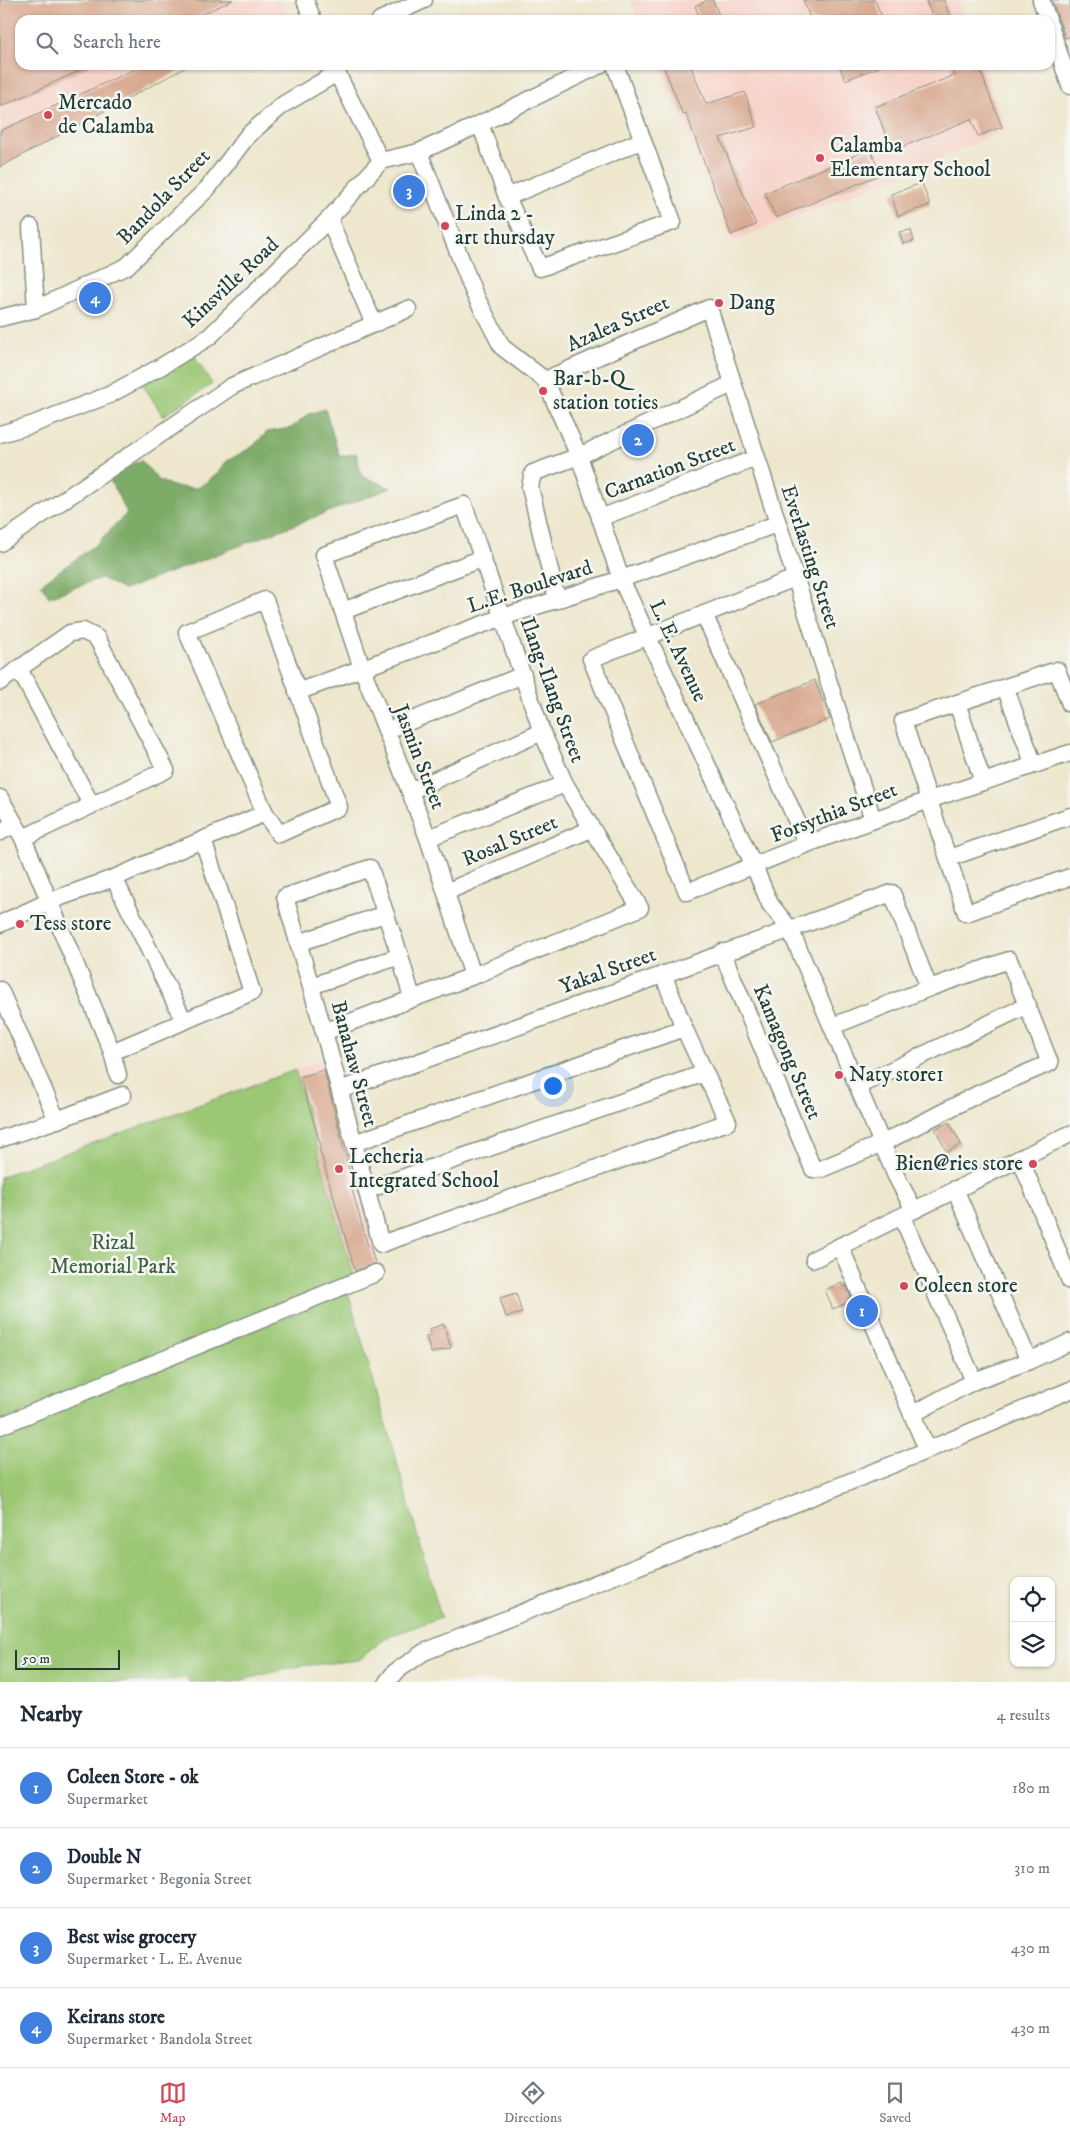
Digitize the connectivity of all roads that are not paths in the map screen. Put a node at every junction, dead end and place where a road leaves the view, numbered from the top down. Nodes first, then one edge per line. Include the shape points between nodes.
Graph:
1 (305, 0) edge
2 (424, 0) edge
3 (1041, 0) edge
4 (311, 15) edge
5 (391, 15) edge
6 (1046, 15) edge
7 (1055, 41) edge
8 (334, 70) edge
9 (336, 70) edge
10 (590, 70) edge
11 (617, 70) edge
12 (1070, 86) edge
13 (480, 124) junction
14 (643, 140) junction
15 (419, 152) junction
16 (381, 161) junction
17 (506, 197) junction
18 (329, 219) junction
19 (32, 227) dead end
20 (36, 308) junction
21 (709, 308) joint
22 (408, 309) dead end
23 (0, 318) edge
24 (374, 324) junction
25 (544, 380) junction
26 (732, 384) junction
27 (0, 434) edge
28 (579, 456) junction
29 (756, 458) junction
30 (600, 518) junction
31 (777, 524) junction
32 (0, 542) edge
33 (324, 555) joint
34 (483, 558) junction
35 (795, 578) junction
36 (621, 579) junction
37 (557, 600) junction
38 (343, 611) junction
39 (704, 614) junction
40 (503, 617) junction
41 (647, 638) junction
42 (362, 668) junction
43 (19, 669) junction
44 (523, 675) junction
45 (0, 682) edge
46 (1005, 687) junction
47 (297, 692) junction
48 (956, 703) junction
49 (1070, 704) edge
50 (386, 731) junction
51 (542, 732) junction
52 (1070, 753) edge
53 (1034, 765) junction
54 (983, 782) junction
55 (565, 784) junction
56 (410, 791) junction
57 (0, 798) edge
58 (929, 800) junction
59 (91, 804) junction
60 (265, 813) junction
61 (1070, 816) edge
62 (873, 820) junction
63 (591, 829) junction
64 (12, 831) edge
65 (428, 838) junction
66 (203, 840) junction
67 (807, 844) junction
68 (949, 858) junction
69 (754, 866) junction
70 (1070, 877) edge
71 (114, 878) junction
72 (446, 892) junction
73 (50, 901) junction
74 (385, 914) junction
75 (0, 924) edge
76 (790, 929) junction
77 (298, 943) junction
78 (722, 952) junction
79 (400, 956) junction
80 (663, 974) junction
81 (473, 976) junction
82 (311, 986) junction
83 (929, 988) junction
84 (0, 990) edge
85 (412, 998) junction
86 (1028, 1005) junction
87 (184, 1021) junction
88 (833, 1026) junction
89 (684, 1028) junction
90 (324, 1032) junction
91 (112, 1052) junction
92 (705, 1073) junction
93 (118, 1075) dead end
94 (858, 1086) junction
95 (340, 1090) junction
96 (123, 1095) dead end
97 (57, 1120) junction
98 (1070, 1134) edge
99 (0, 1139) edge
100 (354, 1143) junction
101 (883, 1143) junction
102 (1020, 1158) junction
103 (955, 1189) junction
104 (367, 1190) junction
105 (908, 1214) junction
106 (840, 1246) junction
107 (814, 1259) dead end
108 (376, 1273) dead end
109 (1070, 1280) edge
110 (1070, 1342) edge
111 (1029, 1361) junction
112 (974, 1381) junction
113 (1070, 1390) edge
114 (913, 1414) junction
115 (0, 1426) edge
116 (923, 1440) dead end
117 (387, 1682) edge

1 - 4 street
2 - 5 street
3 - 6 street
7 - 12 street
8 - 20 street, Bandola Street via 284,104 248,135 208,188 127,266
9 - 16 street
10 - 13 street
11 - 14 street
13 - 15 street
13 - 17 street
14 - 17 street
14 - 17 street via 673,222 540,268
15 - 16 street
15 - 25 street, L. E. Avenue via 474,293 502,347
16 - 18 street, Kinsville Road
18 - 24 street
18 - 27 street, Kinsville Road via 209,337 110,395
19 - 20 street
20 - 23 street, Bandola Street
21 - 25 street, Azalea Street
21 - 26 street, Everlasting Street
22 - 24 street
24 - 32 street via 232,386
25 - 28 street, L. E. Avenue
26 - 28 street
26 - 29 street, Everlasting Street
28 - 30 street, L. E. Avenue
28 - 37 street via 532,473 530,487
29 - 30 street, Carnation Street
29 - 31 street, Everlasting Street
30 - 36 street, L. E. Avenue
31 - 35 street, Everlasting Street
31 - 36 street, L.E. Boulevard
33 - 34 street, Ilang-Ilang Street via 464,505
33 - 38 street, Jasmin Street
34 - 38 street
34 - 40 street, Ilang-Ilang Street
35 - 39 street
35 - 62 street, Everlasting Street
36 - 37 street, L.E. Boulevard
36 - 41 street, L. E. Avenue
37 - 40 street, L.E. Boulevard
38 - 42 street, Jasmin Street
39 - 41 street
39 - 67 street
40 - 42 street, L.E. Boulevard
40 - 44 street, Ilang-Ilang Street
41 - 69 street, L. E. Avenue
41 - 69 street, Forsythia Street via 591,659 687,892
42 - 47 street, L.E. Boulevard
42 - 50 street, Jasmin Street
43 - 45 street
43 - 59 street
43 - 59 street via 70,633 83,631 98,638 166,770
44 - 50 street
44 - 51 street, Ilang-Ilang Street
46 - 48 street
46 - 49 street via 1057,670
46 - 53 street
47 - 60 street via 339,807 279,834
47 - 60 street via 265,600 187,632
48 - 54 street
48 - 58 street via 903,721
50 - 56 street, Jasmin Street
51 - 55 street, Ilang-Ilang Street
51 - 56 street
52 - 53 street, Forsythia Street
53 - 54 street, Forsythia Street
54 - 58 street, Forsythia Street
55 - 63 street, Ilang-Ilang Street
55 - 65 street
56 - 65 street, Jasmin Street
57 - 64 street
58 - 62 street, Forsythia Street
58 - 68 street
59 - 64 street
60 - 66 street
61 - 68 street
62 - 67 street, Forsythia Street
63 - 72 street, Rosal Street
63 - 81 street, Ilang-Ilang Street via 640,908
64 - 73 street
65 - 72 street, Jasmin Street
66 - 71 street
66 - 87 street via 252,992
67 - 69 street, Forsythia Street
68 - 70 street via 966,913
69 - 76 street, L. E. Avenue via 770,904
71 - 73 street
71 - 87 street
72 - 81 street, Jasmin Street
73 - 75 street
73 - 91 street
74 - 77 street
74 - 77 street, Banahaw Street via 370,868 285,897
74 - 79 street
76 - 78 street, Yakal Street
76 - 83 street, Yakal Street via 892,893
76 - 88 street, L. E. Avenue
77 - 82 street, Banahaw Street
78 - 80 street, Yakal Street
78 - 101 street, Kamagong Street via 813,1169
79 - 82 street
79 - 85 street
80 - 89 street
80 - 95 street, Yakal Street
81 - 85 street
82 - 90 street, Banahaw Street
83 - 86 street via 1009,960
83 - 88 street
84 - 97 street
85 - 90 street
86 - 94 street
86 - 101 street via 1050,1063 980,1093
87 - 91 street
88 - 94 street, L. E. Avenue
89 - 92 street
89 - 100 street
90 - 95 street, Banahaw Street
91 - 93 street
92 - 104 street
92 - 104 street, Banahaw Street via 728,1122 381,1244
94 - 101 street, L. E. Avenue
95 - 100 street, Banahaw Street
96 - 97 street
97 - 99 street
98 - 102 street
100 - 104 street, Banahaw Street
101 - 105 street, L. E. Avenue
102 - 103 street
102 - 109 street
103 - 105 street
103 - 111 street
105 - 106 street
105 - 112 street, L. E. Avenue
106 - 107 street
106 - 114 street
108 - 115 street
110 - 111 street
111 - 112 street
112 - 114 street
113 - 117 street via 890,1466 424,1652 395,1672
114 - 116 street

